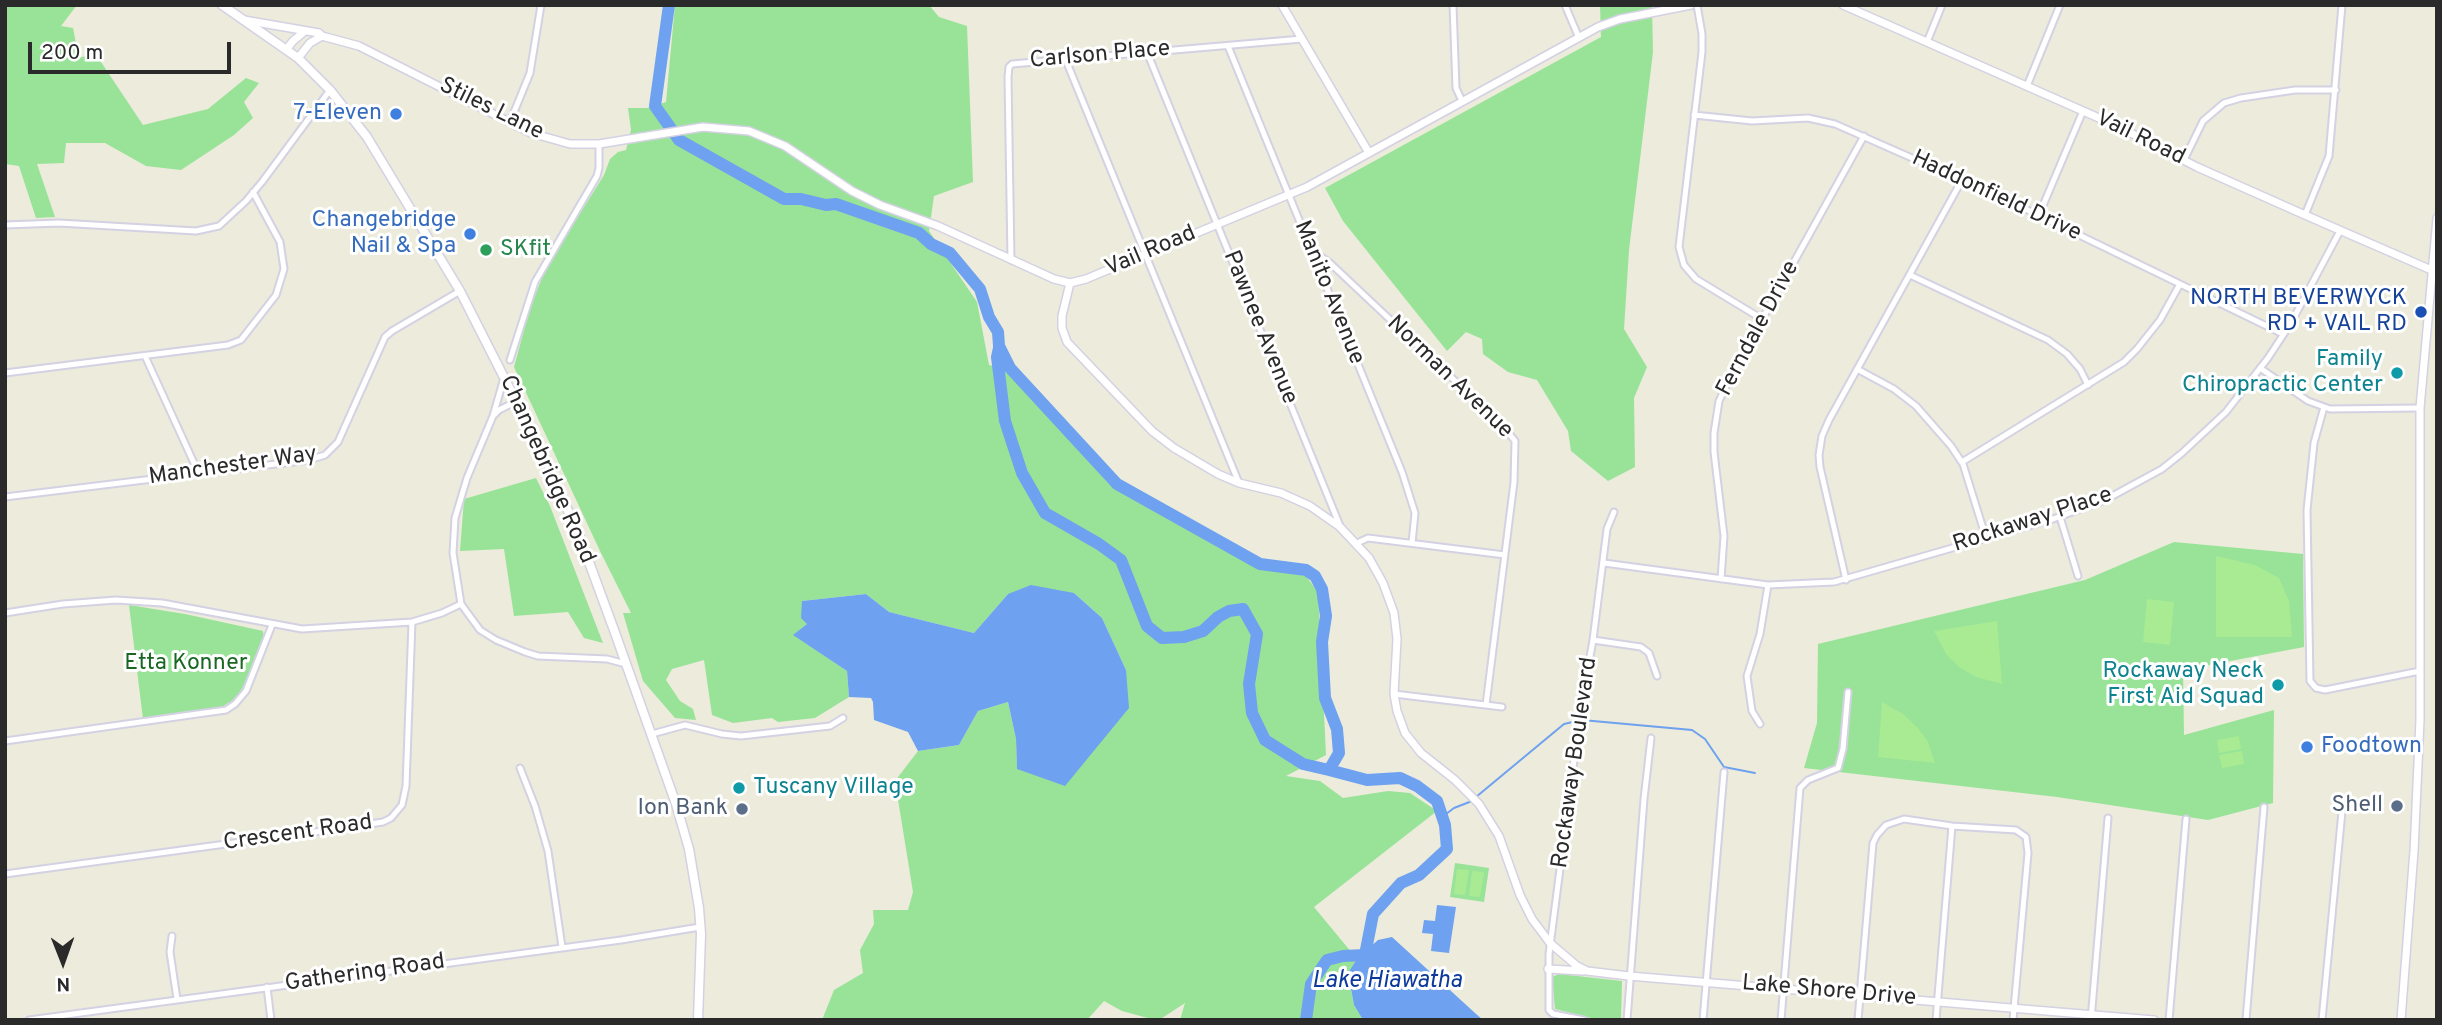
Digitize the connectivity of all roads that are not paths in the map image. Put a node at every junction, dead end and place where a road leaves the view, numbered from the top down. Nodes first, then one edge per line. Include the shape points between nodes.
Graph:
1 (222, 5) edge
2 (541, 5) edge
3 (1282, 5) edge
4 (1453, 5) edge
5 (1565, 5) edge
6 (1691, 5) edge
7 (1697, 5) edge
8 (1843, 5) edge
9 (1942, 5) edge
10 (2060, 5) edge
11 (2342, 5) edge
12 (1655, 8) edge
13 (242, 19) junction
14 (306, 31) junction
15 (322, 36) junction
16 (1579, 38) junction
17 (1302, 39) junction
18 (1927, 42) junction
19 (1228, 46) junction
20 (286, 50) junction
21 (1147, 52) junction
22 (298, 58) junction
23 (1065, 58) junction
24 (2026, 86) junction
25 (330, 90) junction
26 (2336, 90) junction
27 (1462, 101) junction
28 (2083, 111) junction
29 (1694, 115) junction
30 (510, 122) junction
31 (1864, 136) junction
32 (599, 144) junction
33 (1369, 153) junction
34 (2184, 160) junction
35 (1962, 180) junction
36 (253, 192) junction
37 (1289, 194) junction
38 (2039, 215) junction
39 (2305, 215) junction
40 (2437, 218) edge
41 (1217, 224) junction
42 (5, 225) edge
43 (2340, 231) junction
44 (1310, 249) junction
45 (1145, 255) junction
46 (1012, 260) junction
47 (2435, 271) edge
48 (1910, 275) junction
49 (1070, 283) junction
50 (2180, 284) junction
51 (460, 291) junction
52 (1762, 319) junction
53 (2284, 334) junction
54 (145, 356) junction
55 (510, 360) dead end
56 (2260, 368) junction
57 (1857, 369) junction
58 (5, 373) edge
59 (504, 376) junction
60 (2088, 385) junction
61 (517, 401) junction
62 (2324, 407) junction
63 (2420, 408) junction
64 (494, 416) junction
65 (1962, 462) junction
66 (199, 474) junction
67 (1239, 483) junction
68 (5, 497) edge
69 (1614, 512) dead end
70 (2060, 517) junction
71 (1340, 527) junction
72 (1986, 538) junction
73 (1357, 543) junction
74 (1412, 543) junction
75 (1505, 555) junction
76 (1604, 563) junction
77 (2078, 576) dead end
78 (1721, 579) junction
79 (1846, 580) junction
80 (1768, 585) junction
81 (461, 604) junction
82 (5, 613) edge
83 (412, 622) junction
84 (272, 625) junction
85 (1593, 640) junction
86 (626, 664) junction
87 (2422, 671) junction
88 (1657, 676) dead end
89 (1848, 692) dead end
90 (1394, 695) junction
91 (1486, 705) junction
92 (1502, 707) dead end
93 (843, 718) dead end
94 (1760, 724) dead end
95 (652, 734) junction
96 (1651, 738) dead end
97 (5, 741) edge
98 (520, 768) dead end
99 (1724, 772) dead end
100 (2343, 801) dead end
101 (2264, 807) dead end
102 (2108, 818) dead end
103 (2186, 819) dead end
104 (1952, 826) junction
105 (5, 874) edge
106 (700, 927) junction
107 (172, 936) dead end
108 (1550, 943) junction
109 (562, 947) junction
110 (1548, 969) junction
111 (1587, 971) junction
112 (1629, 976) junction
113 (1705, 981) junction
114 (267, 987) junction
115 (1783, 988) junction
116 (1860, 994) junction
117 (177, 999) junction
118 (1937, 1001) junction
119 (2014, 1007) junction
120 (2092, 1017) edge
121 (29, 1020) edge
122 (271, 1020) edge
123 (698, 1020) edge
124 (1584, 1020) edge
125 (1627, 1020) edge
126 (1703, 1020) edge
127 (1781, 1020) edge
128 (1858, 1020) edge
129 (1936, 1020) edge
130 (2013, 1020) edge
131 (2154, 1020) edge
132 (2169, 1020) edge
133 (2246, 1020) edge
134 (2322, 1020) edge
135 (2401, 1020) edge

1 - 13 main road, Changebridge Road
2 - 30 street via 530,73
3 - 17 street
4 - 27 street via 1456,88
5 - 16 street
6 - 12 street, Vail Road
7 - 29 street via 1702,41
8 - 18 street, Vail Road
9 - 18 street
10 - 24 street
11 - 26 street
12 - 16 street, Vail Road
13 - 14 street, Stiles Lane
13 - 20 main road, Changebridge Road
14 - 15 street, Stiles Lane
14 - 20 street
15 - 22 street
15 - 30 street, Stiles Lane via 385,58
16 - 27 street, Vail Road
17 - 19 street, Carlson Place
17 - 33 street
18 - 24 street, Vail Road
19 - 21 street, Carlson Place
19 - 37 street, Manito Avenue
20 - 22 main road, Changebridge Road
21 - 23 street, Carlson Place
21 - 41 street, Pawnee Avenue
22 - 25 main road, Changebridge Road
23 - 45 street
23 - 46 street, Carlson Place via 1009,67
24 - 28 street, Vail Road
25 - 36 street
25 - 51 main road, Changebridge Road via 368,137
26 - 34 street via 2295,90 2224,103 2203,121
26 - 39 street via 2329,156
27 - 33 street, Vail Road
28 - 34 street, Vail Road
28 - 38 street
29 - 31 street, Haddonfield Drive via 1752,121 1808,118
29 - 52 street via 1678,242 1681,256 1703,285
30 - 32 street, Stiles Lane via 570,144
31 - 35 street, Haddonfield Drive
31 - 52 street, Ferndale Drive
32 - 46 street via 693,128 725,127 761,135 867,199
32 - 55 street via 597,176 535,282
33 - 37 street, Vail Road
34 - 39 street, Vail Road
35 - 38 street, Haddonfield Drive
35 - 48 street
36 - 42 street via 219,226 204,231 59,223
36 - 54 street via 282,251 283,278 276,295 237,342
37 - 41 street, Vail Road
37 - 44 street, Manito Avenue
38 - 50 street, Haddonfield Drive
39 - 43 street, Vail Road
40 - 47 street
41 - 45 street, Vail Road
41 - 71 street, Pawnee Avenue
43 - 47 street, Vail Road
43 - 53 street, Rockaway Place
44 - 74 street, Manito Avenue via 1413,504
44 - 75 street, Norman Avenue via 1513,437 1516,460
45 - 49 street, Vail Road
45 - 67 street
46 - 49 street
47 - 63 street
48 - 57 street
48 - 60 street via 2048,340 2067,354
49 - 67 street via 1062,316 1070,346 1152,431 1198,463
50 - 53 street, Haddonfield Drive
50 - 60 street via 2161,320 2137,349
51 - 59 main road, Changebridge Road
51 - 66 street, Manchester Way via 385,337 331,451 309,460
52 - 78 street, Ferndale Drive via 1722,392 1716,415 1714,452 1724,536
53 - 56 street, Rockaway Place
54 - 58 street
54 - 66 street
56 - 62 street
56 - 70 street, Rockaway Place via 2208,430 2162,469 2126,490
57 - 65 street via 1916,406
57 - 79 street via 1829,420 1819,454
59 - 61 main road, Changebridge Road
59 - 64 street
60 - 65 street
61 - 64 street
61 - 86 main road, Changebridge Road via 582,543
62 - 63 street
62 - 87 street via 2314,443 2307,510 2309,677 2316,688 2325,690
63 - 87 street
64 - 81 street via 455,518 453,553
65 - 72 street
66 - 68 street, Manchester Way
67 - 71 street via 1298,500
69 - 76 street, Rockaway Boulevard via 1607,529
70 - 72 street, Rockaway Place
70 - 77 street
71 - 73 street
72 - 79 street, Rockaway Place
73 - 74 street via 1368,538
73 - 90 street via 1377,569 1394,613
74 - 75 street
75 - 91 street, Norman Avenue
76 - 78 street, Rockaway Place
76 - 85 street, Rockaway Boulevard
78 - 80 street, Rockaway Place
79 - 80 street, Rockaway Place
80 - 94 street via 1747,676 1752,711
81 - 83 street
81 - 86 street via 480,630 510,646 538,656
82 - 84 street via 116,600 162,603
83 - 84 street via 302,629
83 - 105 street, Crescent Road via 407,786 402,804 391,818
84 - 97 street via 246,691 226,710
85 - 88 street via 1642,647
85 - 108 street, Rockaway Boulevard
86 - 95 main road, Changebridge Road
87 - 135 street
89 - 115 street via 1838,768 1800,788
90 - 91 street
90 - 108 street via 1400,723 1412,743 1479,804 1499,836 1525,907
91 - 92 street
93 - 95 street via 830,726 741,736 685,724
95 - 106 main road, Changebridge Road via 689,849
96 - 112 street
98 - 109 street via 545,839
99 - 113 street
100 - 134 street
101 - 133 street
102 - 120 street
103 - 132 street
104 - 116 street via 1899,820 1877,835
104 - 118 street
104 - 119 street via 2016,830 2028,842
106 - 109 street, Gathering Road
106 - 123 main road, Changebridge Road
107 - 117 street
108 - 110 street, Rockaway Boulevard
108 - 111 street
109 - 114 street, Gathering Road
110 - 111 street, Lake Shore Drive
110 - 124 street, Rockaway Boulevard via 1548,1005 1553,1014
111 - 112 street, Lake Shore Drive
112 - 113 street, Lake Shore Drive
112 - 125 street
113 - 115 street, Lake Shore Drive
113 - 126 street
114 - 117 street, Gathering Road
114 - 122 street
115 - 116 street, Lake Shore Drive
115 - 127 street
116 - 118 street, Lake Shore Drive
116 - 128 street
117 - 121 street, Gathering Road
118 - 119 street, Lake Shore Drive
118 - 129 street
119 - 120 street, Lake Shore Drive
119 - 130 street
120 - 131 street, Lake Shore Drive

